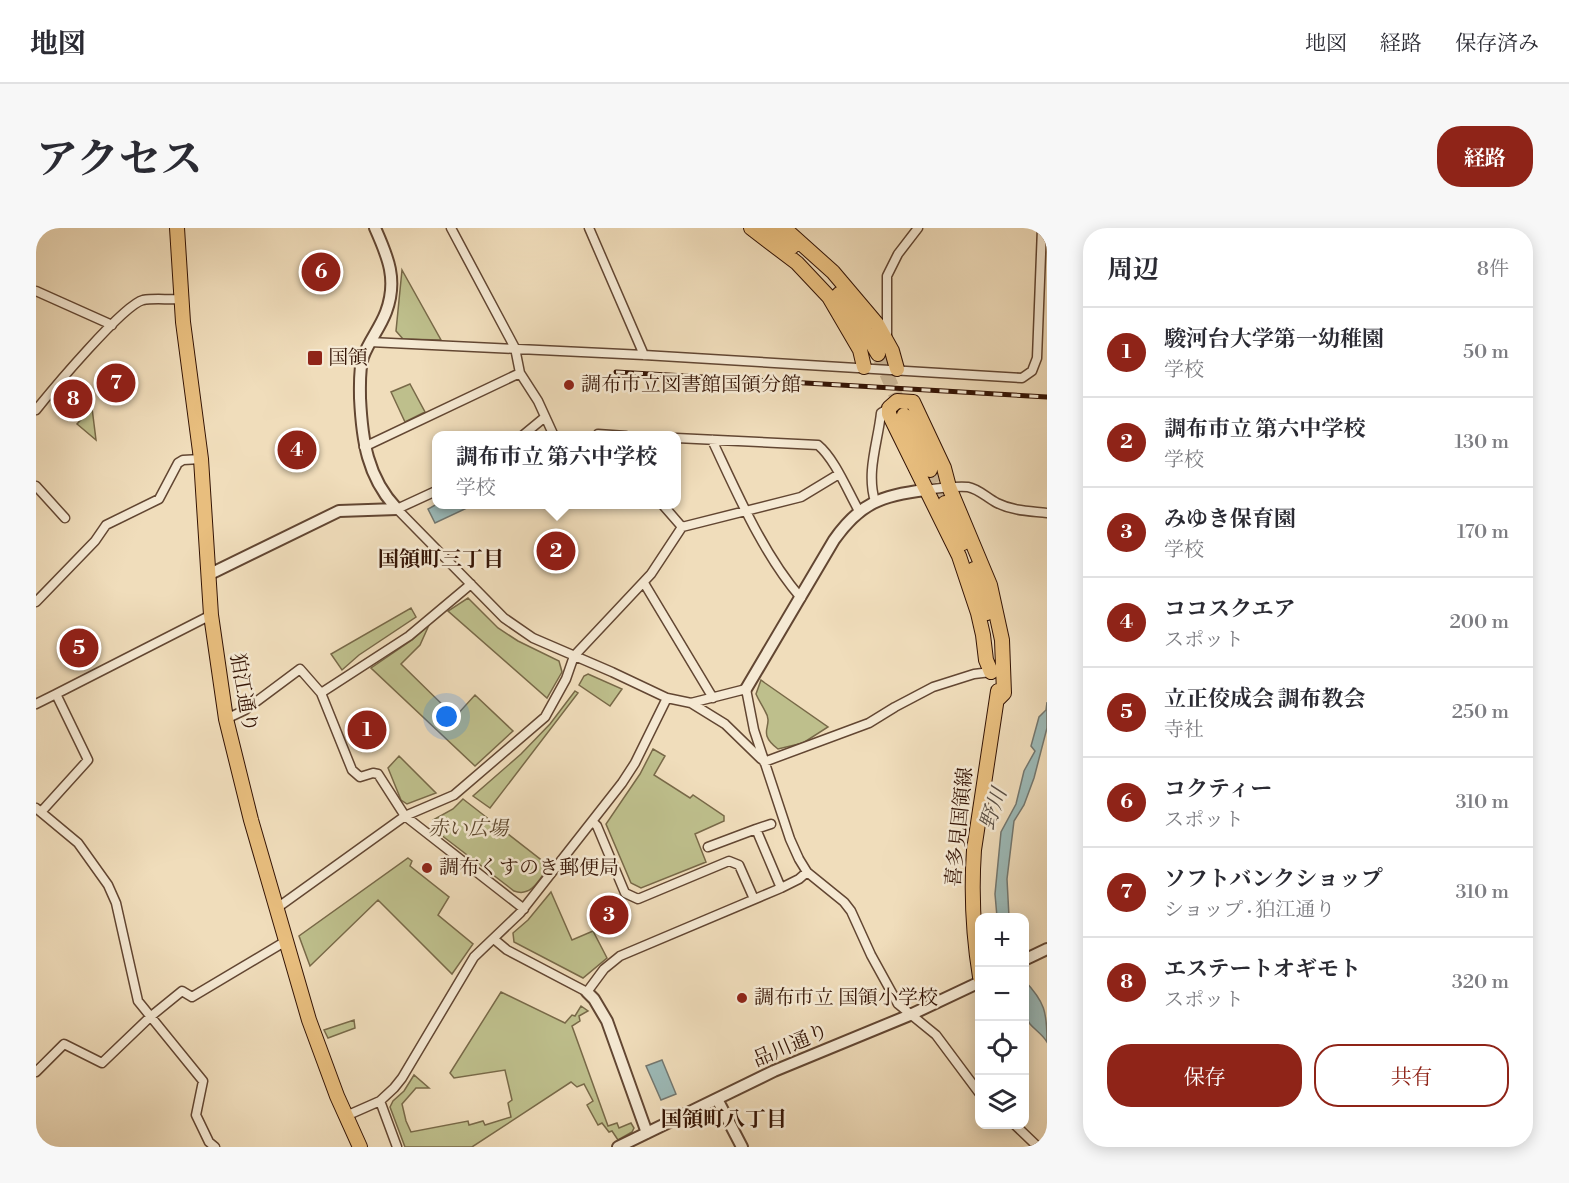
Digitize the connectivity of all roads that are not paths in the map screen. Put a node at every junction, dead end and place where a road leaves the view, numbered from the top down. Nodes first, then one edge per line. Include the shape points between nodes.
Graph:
1 (177, 228) edge
2 (375, 228) edge
3 (451, 228) edge
4 (589, 228) edge
5 (751, 228) edge
6 (767, 228) edge
7 (784, 228) edge
8 (918, 228) edge
9 (1042, 228) edge
10 (36, 291) edge
11 (181, 299) junction
12 (111, 325) junction
13 (370, 342) junction
14 (887, 342) junction
15 (515, 348) junction
16 (644, 354) junction
17 (878, 354) tunnel mouth
18 (864, 367) junction
19 (897, 369) junction
20 (520, 373) junction
21 (889, 408) junction
22 (36, 410) edge
23 (904, 415) tunnel mouth
24 (545, 417) junction
25 (527, 431) edge
26 (552, 431) edge
27 (681, 438) edge
28 (712, 441) junction
29 (364, 447) junction
30 (201, 459) junction
31 (930, 470) tunnel mouth
32 (839, 474) junction
33 (36, 486) edge
34 (949, 487) junction
35 (926, 490) junction
36 (432, 493) edge
37 (875, 501) junction
38 (945, 503) tunnel mouth
39 (398, 509) junction
40 (666, 509) edge
41 (745, 510) junction
42 (859, 511) junction
43 (1047, 513) edge
44 (65, 518) dead end
45 (682, 527) junction
46 (208, 575) junction
47 (644, 583) junction
48 (471, 584) junction
49 (801, 598) junction
50 (36, 602) edge
51 (211, 615) junction
52 (991, 633) junction
53 (574, 656) junction
54 (991, 672) junction
55 (746, 689) junction
56 (321, 693) junction
57 (56, 694) junction
58 (667, 698) junction
59 (711, 698) junction
60 (998, 699) junction
61 (36, 704) edge
62 (691, 704) junction
63 (707, 714) junction
64 (993, 718) junction
65 (226, 719) junction
66 (754, 730) junction
67 (739, 735) junction
68 (764, 762) junction
69 (39, 810) edge
70 (405, 816) junction
71 (593, 822) junction
72 (771, 824) dead end
73 (756, 830) junction
74 (708, 847) dead end
75 (807, 872) junction
76 (781, 888) junction
77 (754, 899) junction
78 (277, 908) junction
79 (524, 909) junction
80 (495, 940) junction
81 (286, 942) junction
82 (1047, 949) edge
83 (1030, 958) edge
84 (979, 967) edge
85 (975, 984) edge
86 (587, 992) junction
87 (910, 1015) junction
88 (150, 1017) junction
89 (36, 1072) edge
90 (975, 1087) edge
91 (717, 1099) junction
92 (380, 1101) junction
93 (346, 1116) junction
94 (1018, 1129) edge
95 (647, 1133) junction
96 (215, 1147) edge
97 (360, 1147) edge
98 (397, 1147) edge
99 (618, 1147) edge
100 (742, 1147) edge
101 (1038, 1147) edge

1 - 11 main road, 狛江通り
2 - 13 street via 389,258 392,284 386,312
3 - 15 street
4 - 16 street
5 - 18 main road via 797,263 829,297 860,350
6 - 17 main road via 809,261 834,288
7 - 14 main road via 832,272 877,324
8 - 14 street via 887,276
9 - 19 street via 1037,358 1032,371 1022,378
10 - 12 street
11 - 12 street via 141,300
11 - 30 main road, 狛江通り
12 - 22 street
13 - 15 street
13 - 29 street via 362,359 360,387
14 - 19 main road
15 - 16 street
15 - 20 street
16 - 18 street
18 - 19 street
20 - 24 street
20 - 29 street
21 - 34 main road via 897,401 913,402
21 - 35 main road
21 - 37 street via 881,413 871,469
23 - 31 main road
24 - 25 street
24 - 26 street
27 - 28 street
28 - 32 street via 818,445
28 - 41 street
29 - 39 street via 386,497
30 - 46 main road, 狛江通り
30 - 50 street via 178,463 159,498 106,525
32 - 41 street via 801,497
32 - 42 street
33 - 44 street
34 - 35 street
34 - 43 street via 977,490 1005,507
34 - 60 main road via 990,585 1002,640 1005,681 1005,693
35 - 37 street
35 - 54 main road via 969,584
36 - 39 street
37 - 42 street
38 - 52 main road, 喜多見国領線 via 978,579
39 - 46 street via 339,511
39 - 48 street
40 - 45 street
41 - 45 street
41 - 49 street via 789,585
42 - 49 street via 834,540
45 - 47 street
46 - 51 main road, 狛江通り
47 - 53 street
47 - 59 street
48 - 53 street via 504,618 533,638
48 - 56 street via 409,636
49 - 55 street
51 - 57 street
51 - 65 main road, 狛江通り
52 - 54 main road, 喜多見国領線
52 - 60 main road, 喜多見国領線 via 996,650
53 - 58 street
53 - 70 street via 545,717 454,795
54 - 64 main road, 喜多見国領線
54 - 68 street via 933,687 869,723
55 - 59 street
55 - 66 street
56 - 65 street via 300,669 245,710
56 - 70 street via 352,770 360,777 378,774
57 - 61 street
57 - 69 street via 88,760
58 - 62 street
58 - 71 street via 635,763
59 - 62 street
59 - 63 street
60 - 64 main road, 喜多見国領線
62 - 63 street
63 - 67 street
64 - 84 main road, 喜多見国領線 via 972,876
65 - 78 main road, 狛江通り
66 - 67 street via 746,736
66 - 68 street
67 - 68 street
68 - 75 street via 790,839
69 - 88 street via 78,843 108,885 116,903 138,1001
70 - 78 street
70 - 79 street
71 - 77 street via 625,893 638,899 729,861 739,865
71 - 79 street
72 - 73 street
73 - 74 street
73 - 76 street
75 - 76 street
75 - 87 street via 851,911 898,1004
76 - 77 street
77 - 86 street via 620,956 604,969
78 - 81 main road, 狛江通り
79 - 80 street
80 - 86 street
80 - 92 street via 474,957 402,1078
81 - 88 street via 192,997 182,991
81 - 93 main road, 狛江通り via 309,1020
82 - 83 street
85 - 87 street, 品川通り
86 - 95 street via 607,1021
87 - 90 street via 936,1035
87 - 91 street, 品川通り
88 - 89 street via 102,1062 64,1044
88 - 96 street via 202,1081 196,1115
91 - 95 street, 品川通り
91 - 100 street
92 - 93 street
92 - 98 street
93 - 97 main road, 狛江通り
94 - 101 street
95 - 99 street, 品川通り

